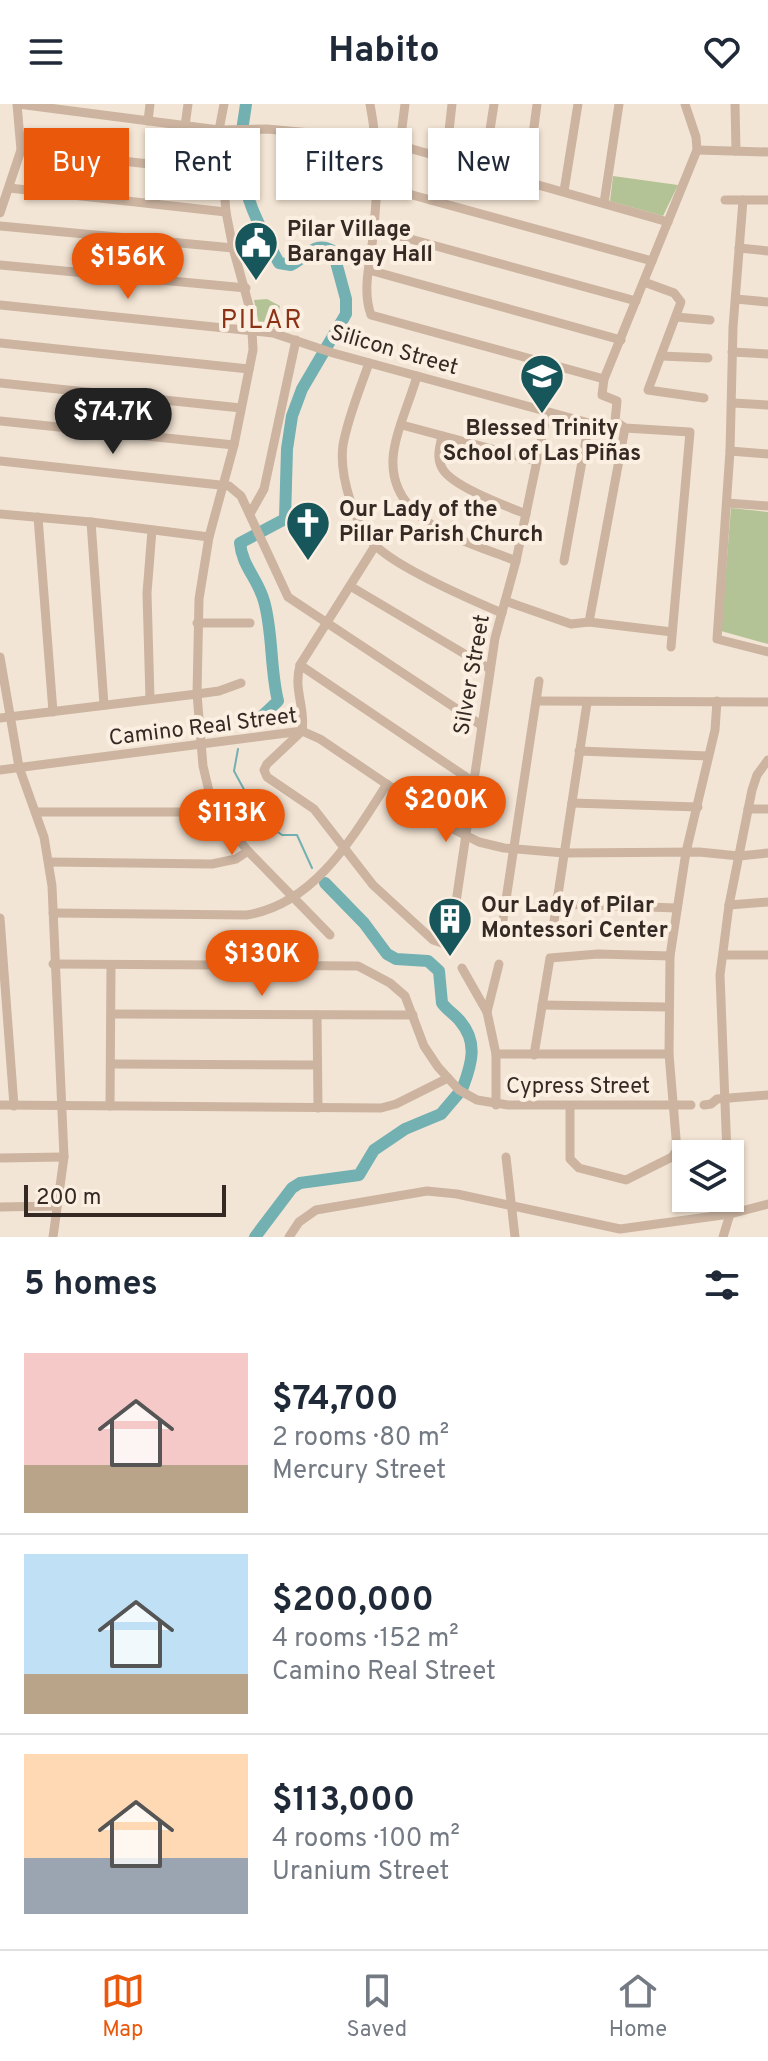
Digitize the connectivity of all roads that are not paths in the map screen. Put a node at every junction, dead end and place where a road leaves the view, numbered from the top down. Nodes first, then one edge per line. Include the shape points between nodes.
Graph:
1 (18, 104) edge
2 (150, 104) edge
3 (188, 104) edge
4 (224, 104) edge
5 (370, 104) edge
6 (405, 104) edge
7 (452, 104) edge
8 (494, 104) edge
9 (537, 104) edge
10 (578, 104) edge
11 (619, 104) edge
12 (685, 104) edge
13 (735, 104) edge
14 (148, 121) junction
15 (185, 126) junction
16 (202, 128) edge
17 (219, 128) edge
18 (375, 128) edge
19 (402, 128) edge
20 (449, 128) edge
21 (490, 128) edge
22 (534, 128) edge
23 (21, 150) junction
24 (697, 150) junction
25 (736, 151) junction
26 (768, 152) edge
27 (145, 164) edge
28 (539, 184) edge
29 (9, 188) junction
30 (564, 191) junction
31 (412, 195) edge
32 (225, 200) edge
33 (375, 200) edge
34 (725, 200) dead end
35 (743, 200) junction
36 (768, 200) edge
37 (604, 203) junction
38 (226, 212) junction
39 (0, 213) edge
40 (668, 222) junction
41 (0, 226) edge
42 (374, 229) junction
43 (233, 248) junction
44 (739, 248) junction
45 (768, 251) edge
46 (652, 261) junction
47 (0, 265) edge
48 (369, 270) junction
49 (644, 282) junction
50 (246, 288) junction
51 (736, 299) junction
52 (636, 301) junction
53 (768, 302) edge
54 (0, 305) edge
55 (676, 317) junction
56 (710, 320) dead end
57 (253, 330) junction
58 (296, 340) junction
59 (621, 340) junction
60 (0, 343) edge
61 (732, 352) junction
62 (768, 354) edge
63 (661, 356) junction
64 (708, 358) dead end
65 (369, 363) junction
66 (249, 369) junction
67 (417, 376) junction
68 (604, 379) junction
69 (0, 383) edge
70 (704, 398) dead end
71 (733, 403) junction
72 (768, 405) edge
73 (241, 408) junction
74 (547, 413) junction
75 (0, 421) edge
76 (402, 425) junction
77 (625, 428) junction
78 (442, 436) junction
79 (234, 445) junction
80 (730, 451) junction
81 (768, 454) edge
82 (0, 461) edge
83 (536, 461) junction
84 (223, 484) junction
85 (727, 503) junction
86 (768, 506) edge
87 (0, 514) edge
88 (250, 514) junction
89 (526, 514) junction
90 (38, 517) junction
91 (91, 522) junction
92 (152, 530) junction
93 (209, 537) junction
94 (375, 546) junction
95 (516, 561) junction
96 (564, 561) dead end
97 (350, 586) junction
98 (505, 601) junction
99 (502, 613) junction
100 (589, 622) junction
101 (197, 623) junction
102 (250, 623) dead end
103 (326, 623) junction
104 (672, 632) junction
105 (671, 647) dead end
106 (768, 652) edge
107 (0, 657) edge
108 (300, 665) junction
109 (2, 669) edge
110 (490, 669) junction
111 (539, 681) dead end
112 (241, 683) dead end
113 (197, 694) junction
114 (150, 699) junction
115 (537, 701) junction
116 (717, 701) junction
117 (768, 702) edge
118 (587, 703) junction
119 (104, 705) junction
120 (53, 712) junction
121 (12, 717) junction
122 (0, 718) edge
123 (481, 725) junction
124 (302, 731) junction
125 (201, 744) junction
126 (579, 751) junction
127 (708, 756) junction
128 (768, 760) edge
129 (19, 767) junction
130 (0, 770) edge
131 (472, 781) junction
132 (387, 784) junction
133 (572, 803) junction
134 (698, 807) junction
135 (213, 808) junction
136 (748, 809) junction
137 (768, 809) edge
138 (37, 812) junction
139 (465, 836) junction
140 (345, 849) junction
141 (513, 849) junction
142 (248, 851) junction
143 (686, 852) junction
144 (564, 853) junction
145 (768, 853) edge
146 (739, 856) junction
147 (49, 862) junction
148 (291, 896) junction
149 (768, 902) edge
150 (556, 904) junction
151 (729, 905) junction
152 (677, 908) junction
153 (53, 913) junction
154 (0, 918) edge
155 (554, 921) dead end
156 (502, 926) dead end
157 (330, 935) dead end
158 (724, 955) junction
159 (768, 955) edge
160 (670, 956) junction
161 (53, 964) junction
162 (499, 964) dead end
163 (111, 965) junction
164 (462, 968) dead end
165 (542, 1005) junction
166 (667, 1007) junction
167 (487, 1012) junction
168 (111, 1014) junction
169 (317, 1015) junction
170 (413, 1015) junction
171 (496, 1054) junction
172 (669, 1054) junction
173 (534, 1055) junction
174 (111, 1064) junction
175 (317, 1065) junction
176 (448, 1078) junction
177 (768, 1095) edge
178 (724, 1099) junction
179 (0, 1105) edge
180 (496, 1105) junction
181 (674, 1105) junction
182 (691, 1105) dead end
183 (704, 1105) dead end
184 (14, 1106) junction
185 (61, 1106) junction
186 (110, 1106) junction
187 (570, 1106) junction
188 (318, 1108) junction
189 (726, 1140) edge
190 (64, 1157) junction
191 (506, 1157) dead end
192 (0, 1158) edge
193 (768, 1204) edge
194 (57, 1206) junction
195 (0, 1207) edge
196 (511, 1207) junction
197 (730, 1214) junction
198 (53, 1237) edge
199 (289, 1237) edge
200 (515, 1237) edge
201 (723, 1237) edge

1 - 14 street
1 - 23 street
2 - 14 street
3 - 15 street
4 - 17 street
5 - 18 street
6 - 19 street
7 - 20 street
8 - 21 street
9 - 22 street
10 - 30 street
11 - 37 street
12 - 24 street
13 - 25 street
14 - 15 street
15 - 16 street
23 - 27 street
23 - 29 street
24 - 25 street
24 - 40 street
25 - 26 street
28 - 30 street
29 - 38 street
29 - 39 street
30 - 37 street
31 - 46 street
32 - 38 street
33 - 42 street
34 - 35 street
35 - 36 street
35 - 44 street
37 - 40 street
38 - 43 street
40 - 46 street
41 - 43 street
42 - 48 street
42 - 52 street
43 - 50 street
44 - 45 street
44 - 51 street
46 - 49 street
47 - 50 street
48 - 59 street
48 - 68 street via 371,315
49 - 52 street
49 - 55 street via 680,297
50 - 57 street
51 - 53 street
51 - 61 street
52 - 59 street
54 - 57 street, Silicon Street
55 - 56 street
55 - 63 street
57 - 58 street, Silicon Street
57 - 66 street
58 - 65 street, Silicon Street
58 - 88 street via 272,459
59 - 68 street
60 - 66 street
61 - 62 street
61 - 71 street
63 - 64 street
63 - 70 street via 648,390
65 - 67 street, Silicon Street
65 - 94 street via 342,456 354,511
66 - 73 street
67 - 74 street, Silicon Street
67 - 76 street
68 - 77 street via 602,395 617,401 615,421
69 - 73 street
71 - 72 street
71 - 80 street
73 - 79 street
74 - 83 street, Silver Street
74 - 96 street, Silicon Street via 589,423
75 - 79 street
76 - 78 street
76 - 95 street via 393,458 406,504 432,526
77 - 100 street
77 - 104 street via 690,432
78 - 83 street
78 - 89 street via 438,454 450,478
79 - 84 street
80 - 81 street
80 - 85 street
82 - 84 street
83 - 89 street, Silver Street
84 - 88 street via 241,496
84 - 93 street
85 - 86 street
85 - 106 street via 717,639
87 - 90 street
88 - 103 street via 288,597
89 - 95 street, Silver Street
90 - 91 street
90 - 120 street
91 - 92 street
91 - 119 street
92 - 93 street
92 - 114 street via 147,593
93 - 101 street
94 - 97 street
94 - 99 street
95 - 98 street, Silver Street
97 - 103 street
97 - 110 street
98 - 99 street, Silver Street
98 - 100 street via 564,622
99 - 110 street, Silver Street
100 - 104 street
101 - 102 street
101 - 113 street
103 - 108 street
103 - 123 street
104 - 105 street
107 - 109 street
108 - 124 street via 296,686
108 - 131 street
109 - 121 street
110 - 123 street, Silver Street
111 - 115 street
112 - 113 street
113 - 114 street
113 - 125 street
114 - 119 street
115 - 118 street
115 - 141 street
116 - 117 street
116 - 118 street
116 - 127 street
118 - 126 street
119 - 120 street
120 - 121 street
121 - 122 street
121 - 129 street
123 - 131 street, Silver Street
124 - 125 street, Camino Real Street
124 - 132 street, Camino Real Street
124 - 140 street via 264,770 314,809
125 - 129 street, Camino Real Street
125 - 135 street
126 - 127 street
126 - 133 street
127 - 134 street
128 - 136 street via 757,775
129 - 130 street, Camino Real Street
129 - 138 street
131 - 139 street, Silver Street
132 - 139 street, Camino Real Street
132 - 140 street
133 - 134 street
133 - 144 street
134 - 143 street
135 - 138 street
135 - 142 street
136 - 137 street
136 - 146 street
138 - 147 street
139 - 140 street, Silver Street via 451,936 445,944 433,940 380,892
139 - 141 street, Camino Real Street
140 - 148 street
141 - 144 street, Camino Real Street
141 - 156 street
142 - 147 street via 212,864
142 - 148 street
143 - 144 street, Camino Real Street
143 - 146 street, Camino Real Street
143 - 152 street
144 - 150 street
145 - 146 street, Camino Real Street
146 - 151 street
147 - 153 street
148 - 153 street via 274,908 246,915
148 - 157 street
149 - 151 street
150 - 152 street
150 - 155 street
151 - 158 street
152 - 160 street
153 - 161 street
154 - 184 street
158 - 159 street
158 - 178 street
160 - 165 street via 550,958
160 - 166 street
161 - 163 street, Cypress Street
161 - 185 street
162 - 167 street
163 - 168 street
163 - 170 street, Cypress Street via 358,966 399,990
164 - 167 street
165 - 166 street
165 - 173 street
166 - 172 street
167 - 171 street
168 - 169 street
168 - 174 street
169 - 170 street
169 - 175 street
170 - 176 street, Cypress Street via 424,1046
171 - 173 street
171 - 180 street
172 - 173 street
172 - 181 street
174 - 175 street
174 - 186 street
175 - 188 street
176 - 180 street, Cypress Street via 470,1097
176 - 188 street via 389,1107
177 - 178 street
178 - 183 street
178 - 189 street
179 - 184 street
180 - 187 street, Cypress Street
181 - 182 street, Cypress Street
181 - 187 street, Cypress Street
181 - 187 street via 676,1154 626,1180 572,1163
184 - 185 street
185 - 186 street
185 - 190 street
186 - 188 street
190 - 192 street
190 - 194 street
191 - 196 street
193 - 197 street
194 - 195 street
194 - 198 street
196 - 197 street via 620,1229
196 - 199 street via 427,1191 316,1210
196 - 200 street
197 - 201 street

